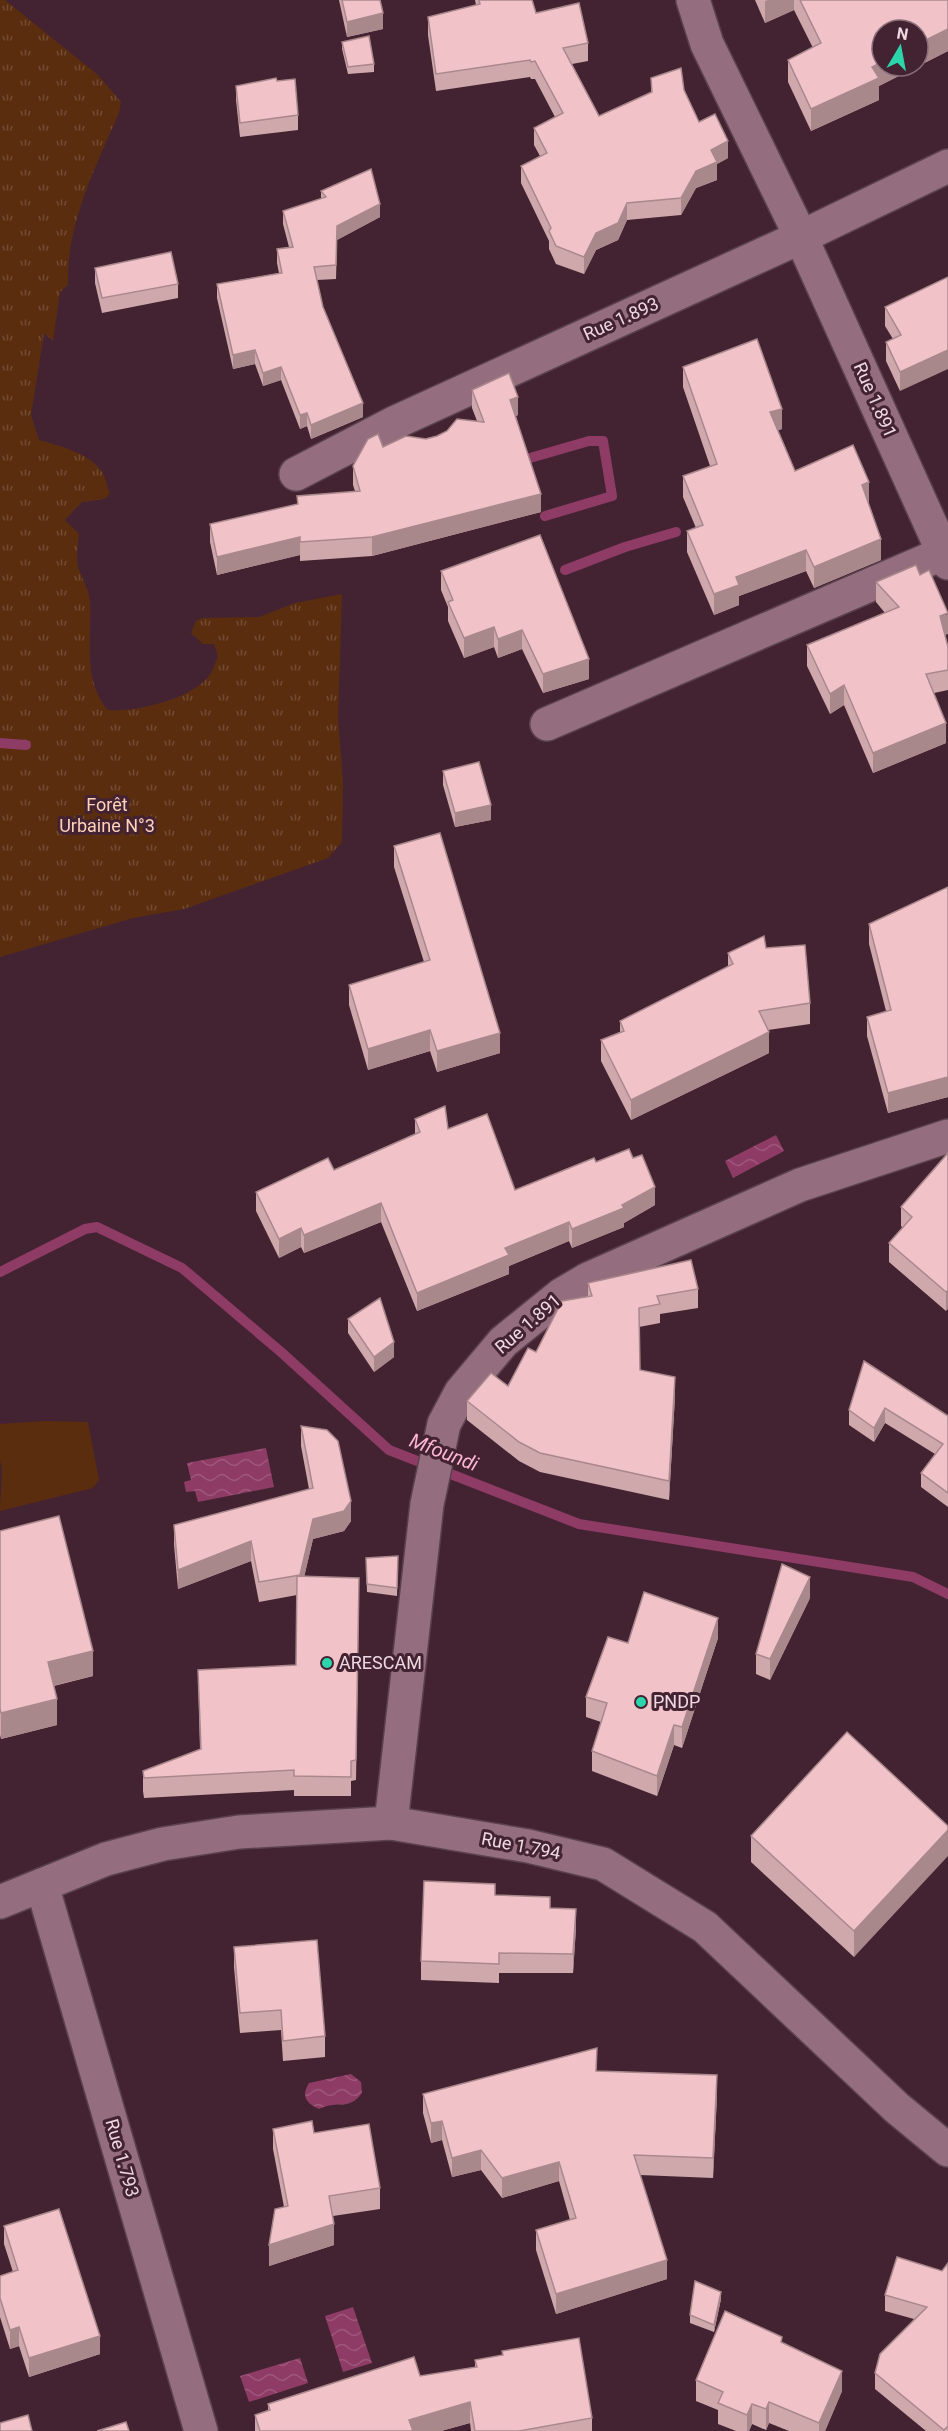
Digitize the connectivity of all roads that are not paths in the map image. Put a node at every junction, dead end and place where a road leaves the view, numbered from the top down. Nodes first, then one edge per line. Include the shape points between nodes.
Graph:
1 (693, 0) edge
2 (948, 166) edge
3 (801, 237) junction
4 (296, 474) dead end
5 (946, 558) edge
6 (547, 724) dead end
7 (948, 1136) edge
8 (391, 1823) junction
9 (42, 1885) junction
10 (0, 1902) edge
11 (948, 2150) edge
12 (201, 2431) edge

1 - 3 street, Rue 1.891 via 707,44
2 - 3 street, Rue 1.893
3 - 4 street, Rue 1.893 via 396,422
3 - 5 street, Rue 1.891
5 - 6 street
7 - 8 street, Rue 1.891 via 800,1185 588,1279 561,1295 503,1342 461,1392 444,1424 427,1504
8 - 9 street, Rue 1.794 via 239,1832 163,1845 106,1859
8 - 11 street, Rue 1.794 via 528,1846 603,1864 705,1927 897,2108
9 - 10 street, Rue 1.794
9 - 12 street, Rue 1.793

